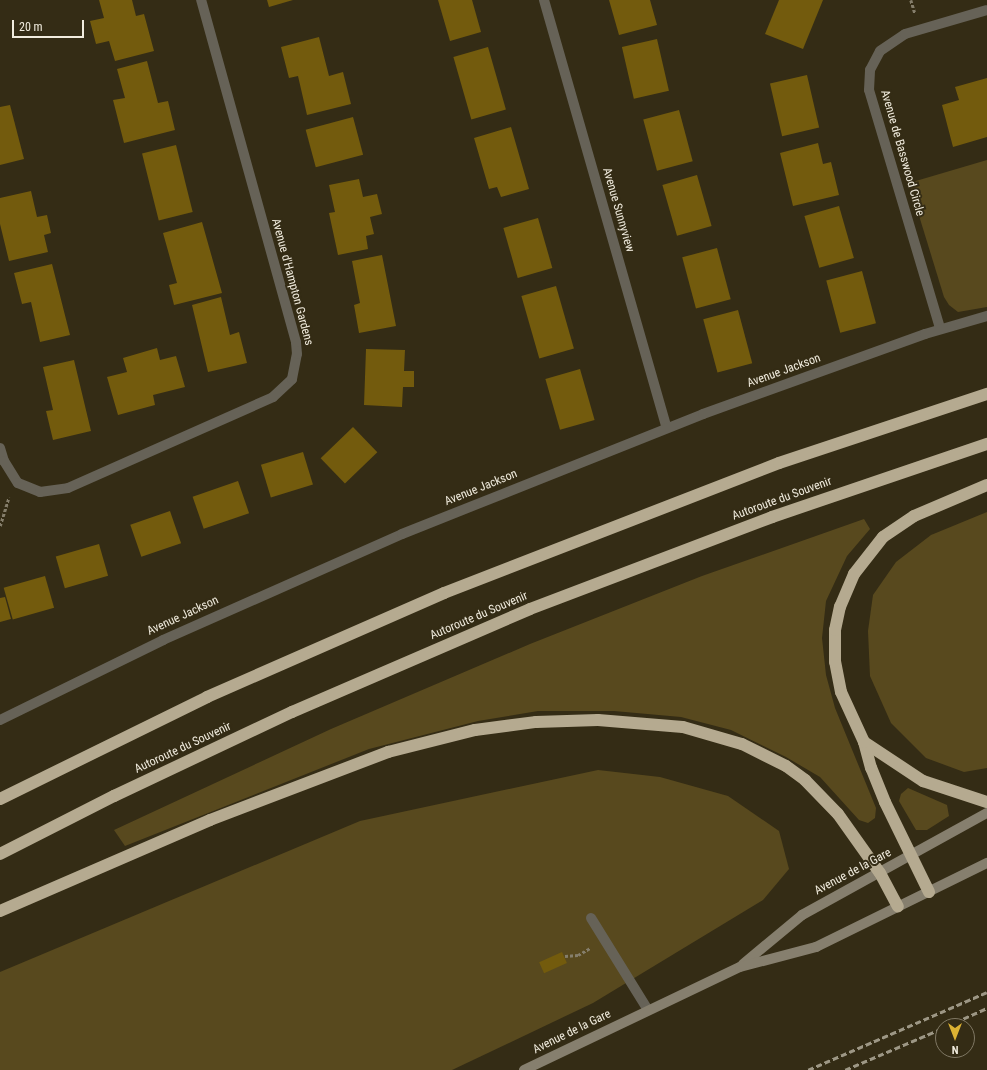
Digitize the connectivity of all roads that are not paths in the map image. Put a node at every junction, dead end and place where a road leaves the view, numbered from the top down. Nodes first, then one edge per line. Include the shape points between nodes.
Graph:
1 (200, 0) edge
2 (544, 0) edge
3 (987, 10) edge
4 (987, 316) edge
5 (940, 328) junction
6 (987, 394) edge
7 (668, 428) junction
8 (987, 444) edge
9 (0, 448) edge
10 (987, 485) edge
11 (0, 720) edge
12 (864, 742) junction
13 (0, 799) edge
14 (987, 802) edge
15 (987, 813) edge
16 (0, 854) edge
17 (910, 856) junction
18 (987, 863) edge
19 (880, 873) junction
20 (929, 892) junction
21 (898, 907) junction
22 (0, 911) edge
23 (591, 918) dead end
24 (740, 967) junction
25 (648, 1010) junction
26 (524, 1070) edge

1 - 9 street, Avenue d'Hampton Gardens via 296,342 297,354 292,379 273,397 68,488 40,492 18,483 4,461
2 - 7 street, Avenue Sunnyview
3 - 5 street, Avenue de Basswood Circle via 905,34 880,51 870,70 871,95
4 - 5 street, Avenue Jackson
5 - 7 street, Avenue Jackson
6 - 13 highway via 765,468 444,593 206,697
7 - 11 street, Avenue Jackson via 322,568 163,640
8 - 16 highway, Autoroute du Souvenir via 786,512 530,609 292,712 114,796
10 - 12 highway via 922,513 892,530 868,554 848,585 835,630 835,662 841,692
12 - 14 highway via 922,781
12 - 17 highway via 871,768
15 - 17 street, Avenue de la Gare
17 - 19 street, Avenue de la Gare
17 - 20 highway
18 - 20 street, Avenue de la Gare
19 - 21 highway
19 - 22 highway via 821,794 799,775 765,754 742,744 683,727 626,721 565,721 475,730 388,752 210,820
19 - 24 street, Avenue de la Gare via 802,915
20 - 21 street, Avenue de la Gare
21 - 24 street, Avenue de la Gare via 816,947
23 - 25 street
24 - 25 street, Avenue de la Gare
25 - 26 street, Avenue de la Gare

